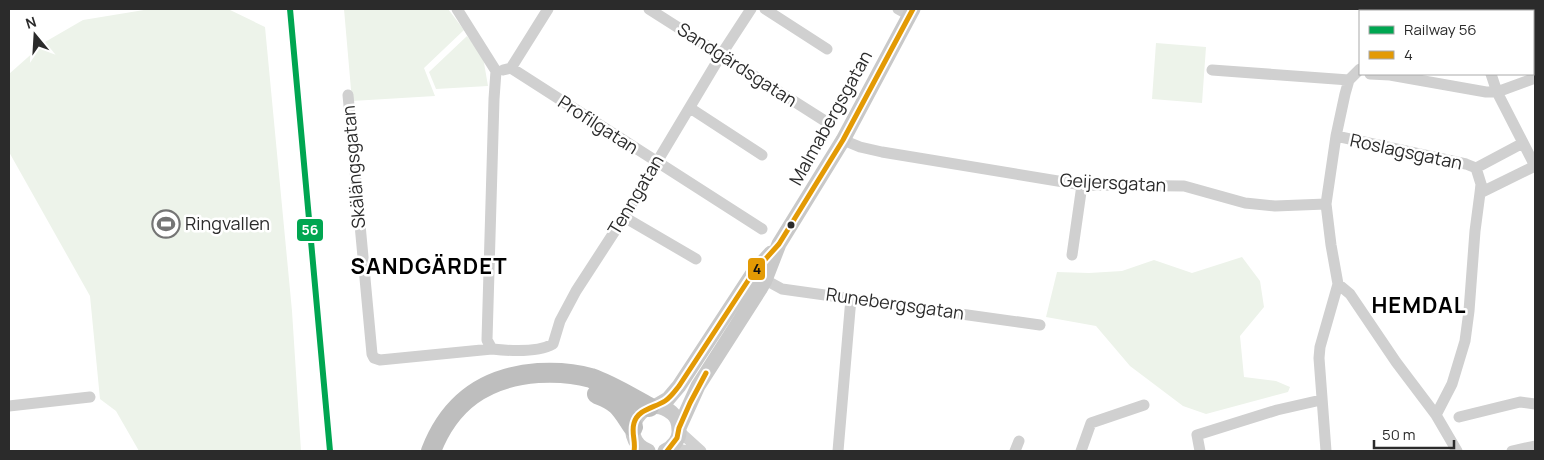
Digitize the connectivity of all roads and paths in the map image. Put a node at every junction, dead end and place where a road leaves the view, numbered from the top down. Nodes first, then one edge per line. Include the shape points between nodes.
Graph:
1 (457, 9) edge
2 (548, 9) edge
3 (649, 9) edge
4 (751, 9) edge
5 (765, 9) edge
6 (907, 11) edge
7 (827, 49) dead end
8 (721, 55) junction
9 (511, 68) junction
10 (1212, 70) dead end
11 (496, 71) junction
12 (1357, 73) edge
13 (1390, 75) edge
14 (1491, 75) edge
15 (1535, 78) edge
16 (1496, 92) junction
17 (348, 95) dead end
18 (690, 108) junction
19 (825, 121) dead end
20 (1336, 136) junction
21 (843, 140) junction
22 (1522, 143) junction
23 (762, 155) dead end
24 (656, 162) junction
25 (1535, 166) edge
26 (1476, 168) junction
27 (1082, 185) junction
28 (1480, 193) junction
29 (1326, 204) junction
30 (624, 217) junction
31 (762, 229) dead end
32 (1072, 255) dead end
33 (696, 259) dead end
34 (759, 276) junction
35 (1338, 284) junction
36 (851, 298) junction
37 (1040, 325) dead end
38 (492, 349) junction
39 (507, 350) joint
40 (90, 397) dead end
41 (1321, 400) junction
42 (1535, 404) edge
43 (1144, 405) dead end
44 (9, 406) edge
45 (653, 407) junction
46 (1436, 415) junction
47 (1459, 417) dead end
48 (679, 430) junction
49 (634, 440) edge
50 (1535, 446) edge
51 (668, 450) edge
52 (430, 451) edge
53 (446, 451) edge
54 (648, 451) edge
55 (688, 451) edge
56 (701, 451) edge
57 (838, 451) edge
58 (1081, 451) edge
59 (1200, 451) edge
60 (1326, 451) edge
61 (1457, 451) edge
62 (1512, 451) edge

1 - 11 street
2 - 9 street
3 - 8 street, Sandgärdsgatan
4 - 8 street, Tenngatan
5 - 7 street
6 - 21 main road, Malmabergsgatan
8 - 18 street, Tenngatan
8 - 19 street, Sandgärdsgatan
9 - 11 street
9 - 24 street, Profilgatan
10 - 12 street
11 - 38 street via 487,340
12 - 20 street via 1345,94
13 - 16 street
14 - 16 street
15 - 16 street
16 - 22 street
17 - 38 street, Skälängsgatan via 374,358
18 - 23 street
18 - 24 street, Tenngatan
20 - 26 street, Roslagsgatan
20 - 29 street
21 - 27 street, Geijersgatan via 882,152
21 - 34 main road, Malmabergsgatan
22 - 25 street
22 - 26 street, Roslagsgatan
24 - 30 street, Tenngatan
24 - 31 street, Profilgatan
25 - 28 street
26 - 28 street, Roslagsgatan
27 - 29 street, Geijersgatan via 1184,186 1245,203 1275,206
27 - 32 street
28 - 46 street, Roslagsgatan via 1465,341 1452,384
29 - 35 street
30 - 33 street
30 - 39 street, Tenngatan via 572,298 553,344 544,349
34 - 36 street, Runebergsgatan via 782,289
34 - 45 main road, Malmabergsgatan via 679,386 668,399
34 - 48 main road, Malmabergsgatan via 698,386
35 - 41 street via 1320,347
35 - 46 street via 1350,294
36 - 37 street, Runebergsgatan
36 - 57 street
38 - 39 street, Skälängsgatan
40 - 44 street
41 - 59 street via 1197,435
41 - 60 street
42 - 47 street via 1520,402
43 - 58 street via 1091,423
45 - 48 main road via 667,409 674,414
45 - 49 main road, Malmabergsgatan via 641,411 635,418
45 - 52 highway via 591,378 557,373 517,375 481,388 460,405 448,417
46 - 61 street
48 - 51 main road, Malmabergsgatan via 677,441
48 - 56 street
49 - 53 highway via 616,402 574,387 522,385 496,392 470,408 458,420
49 - 54 main road
50 - 62 street
51 - 55 street

